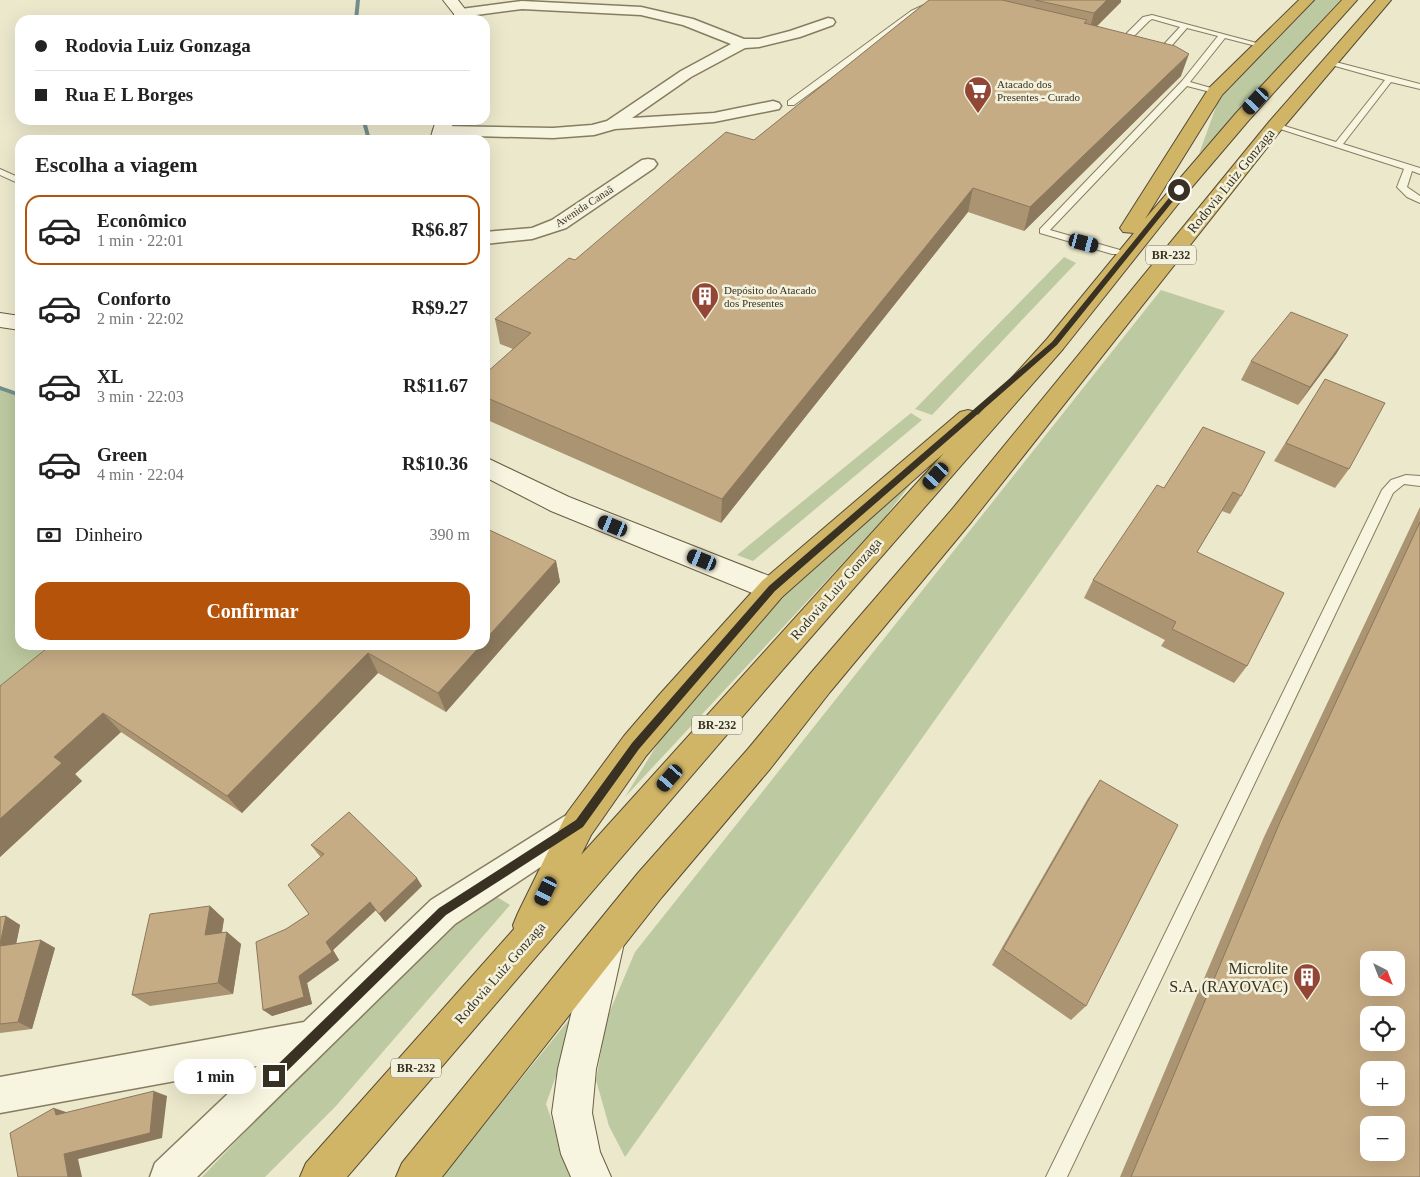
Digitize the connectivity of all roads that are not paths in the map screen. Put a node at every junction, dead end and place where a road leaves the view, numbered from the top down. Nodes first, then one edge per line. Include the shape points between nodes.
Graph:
1 (450, 0) edge
2 (1306, 0) edge
3 (1350, 0) edge
4 (1384, 0) edge
5 (940, 6) edge
6 (461, 15) edge
7 (472, 15) edge
8 (828, 22) dead end
9 (1186, 25) junction
10 (1223, 35) junction
11 (742, 44) junction
12 (1108, 45) edge
13 (1260, 45) junction
14 (1157, 57) edge
15 (1331, 62) junction
16 (1390, 78) junction
17 (1185, 83) junction
18 (1420, 87) edge
19 (1215, 92) junction
20 (791, 103) dead end
21 (773, 106) dead end
22 (613, 124) junction
23 (1275, 126) junction
24 (442, 130) edge
25 (1337, 146) junction
26 (648, 164) dead end
27 (1409, 167) junction
28 (1420, 171) edge
29 (0, 172) edge
30 (15, 179) edge
31 (1420, 200) edge
32 (490, 238) edge
33 (1116, 252) junction
34 (1110, 275) junction
35 (0, 320) edge
36 (15, 323) edge
37 (1055, 344) junction
38 (490, 469) edge
39 (1420, 481) edge
40 (772, 589) junction
41 (579, 824) junction
42 (606, 942) junction
43 (513, 959) junction
44 (314, 1038) junction
45 (0, 1095) edge
46 (170, 1177) edge
47 (320, 1177) edge
48 (416, 1177) edge
49 (591, 1177) edge
50 (1056, 1177) edge

1 - 6 main road
2 - 13 highway
3 - 34 highway, Rodovia Luiz Gonzaga / BR-232 via 1243,116
4 - 15 highway, Rodovia Luiz Gonzaga / BR-232
5 - 20 lane via 928,6 914,13
7 - 11 street via 522,5 641,11 688,22
8 - 11 street via 795,34
9 - 10 lane
9 - 12 lane via 1148,18 1121,48
9 - 14 lane
10 - 13 lane
10 - 17 lane via 1193,66
11 - 22 street via 686,74
13 - 19 highway
15 - 16 lane
15 - 23 highway, Rodovia Luiz Gonzaga / BR-232
16 - 18 lane
16 - 25 lane
17 - 19 lane
17 - 33 lane via 1044,230
19 - 33 highway
21 - 22 street via 719,118
22 - 24 street via 594,130 553,134
23 - 25 lane
23 - 42 highway, Rodovia Luiz Gonzaga / BR-232 via 963,514 650,885
25 - 27 lane
26 - 32 street, Avenida Canaã via 559,224 521,235
27 - 28 lane
27 - 31 lane via 1402,187
29 - 30 lane
33 - 34 highway
34 - 37 highway, Rodovia Luiz Gonzaga / BR-232
35 - 36 main road
37 - 40 highway
37 - 43 highway, Rodovia Luiz Gonzaga / BR-232
38 - 40 main road via 560,504
39 - 50 lane via 1404,478 1388,490
40 - 41 highway via 636,746
41 - 43 highway
41 - 44 street via 443,912
42 - 48 highway, Rodovia Luiz Gonzaga / BR-232
42 - 49 main road via 576,1069 572,1113 581,1154
43 - 47 highway, Rodovia Luiz Gonzaga / BR-232
44 - 45 street
44 - 46 street

